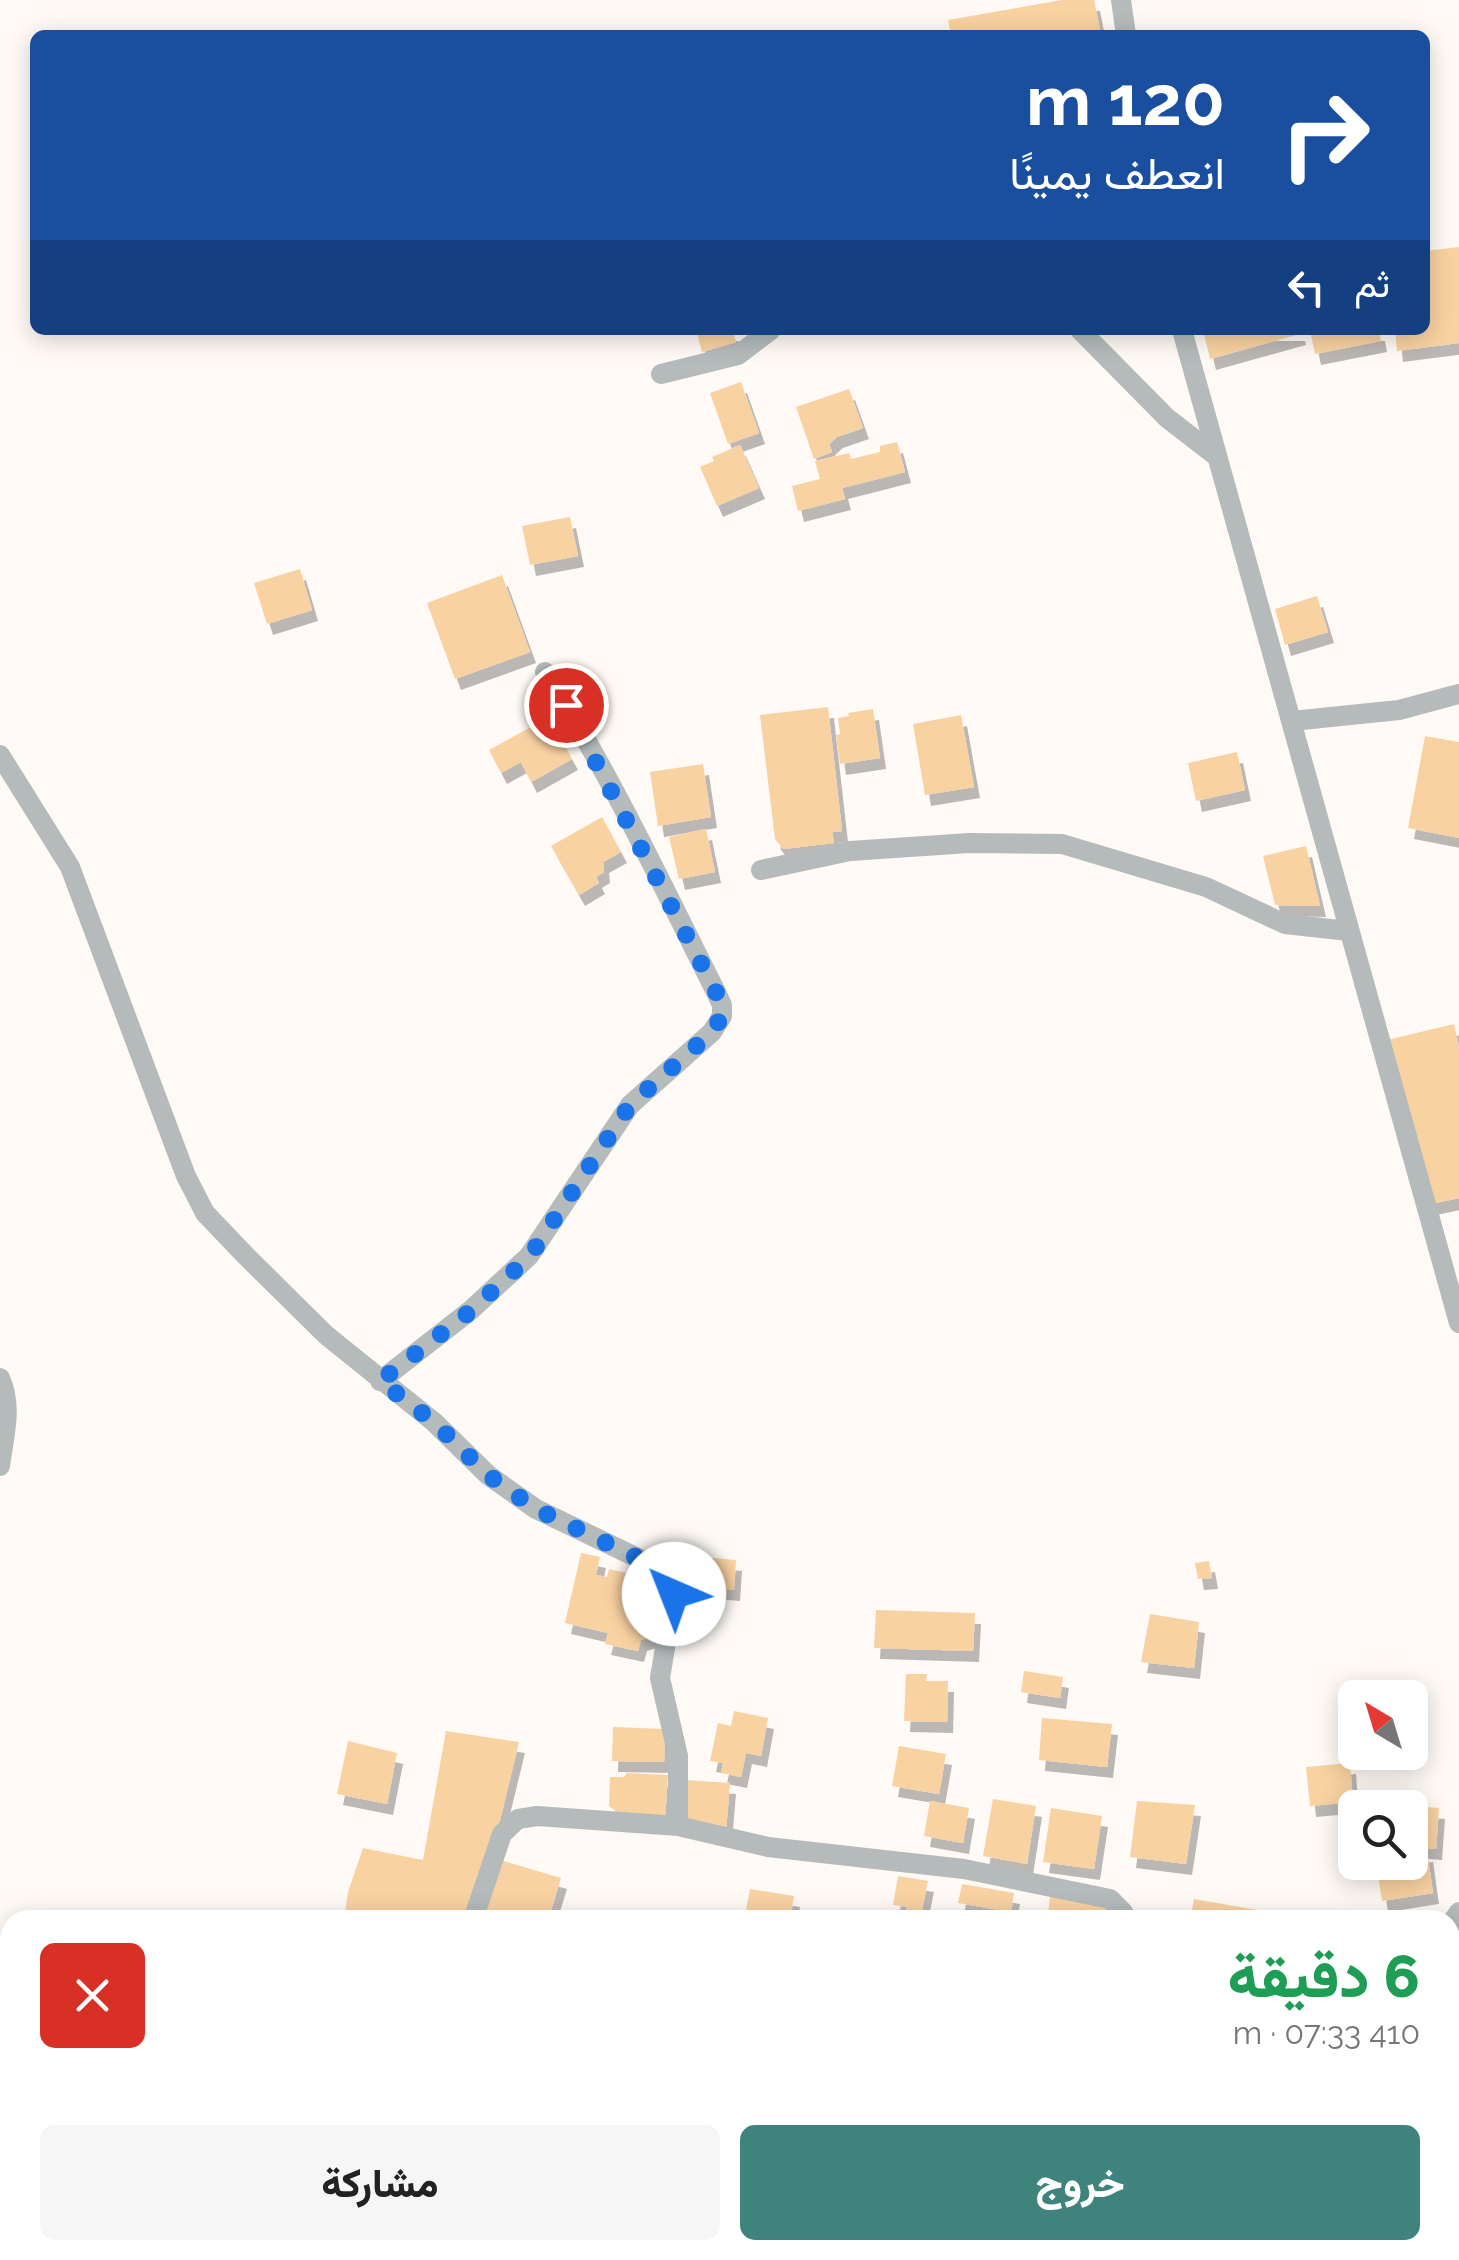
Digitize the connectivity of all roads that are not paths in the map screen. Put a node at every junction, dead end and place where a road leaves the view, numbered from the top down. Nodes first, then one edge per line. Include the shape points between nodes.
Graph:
1 (1121, 0) edge
2 (1125, 30) edge
3 (764, 335) edge
4 (1085, 335) edge
5 (1183, 335) edge
6 (661, 374) dead end
7 (1216, 455) junction
8 (545, 672) dead end
9 (1459, 694) edge
10 (1292, 721) junction
11 (0, 755) edge
12 (761, 870) dead end
13 (1349, 931) junction
14 (1459, 1323) edge
15 (0, 1378) edge
16 (380, 1381) junction
17 (0, 1466) edge
18 (678, 1826) junction
19 (476, 1910) edge
20 (1121, 1910) edge

1 - 2 street
3 - 6 street via 738,355
4 - 7 street via 1167,418
5 - 7 street
7 - 10 street
8 - 16 street via 649,860 722,1016 630,1105 530,1256
9 - 10 street via 1399,710
10 - 13 street
11 - 16 street via 70,867 205,1213
12 - 13 street via 850,851 1062,844 1206,887 1285,924
13 - 14 street
15 - 17 street via 8,1414
16 - 18 street via 536,1509 662,1574 674,1594 660,1678 678,1756
18 - 19 street via 518,1819 502,1834
18 - 20 street via 768,1847 964,1869 1110,1899

